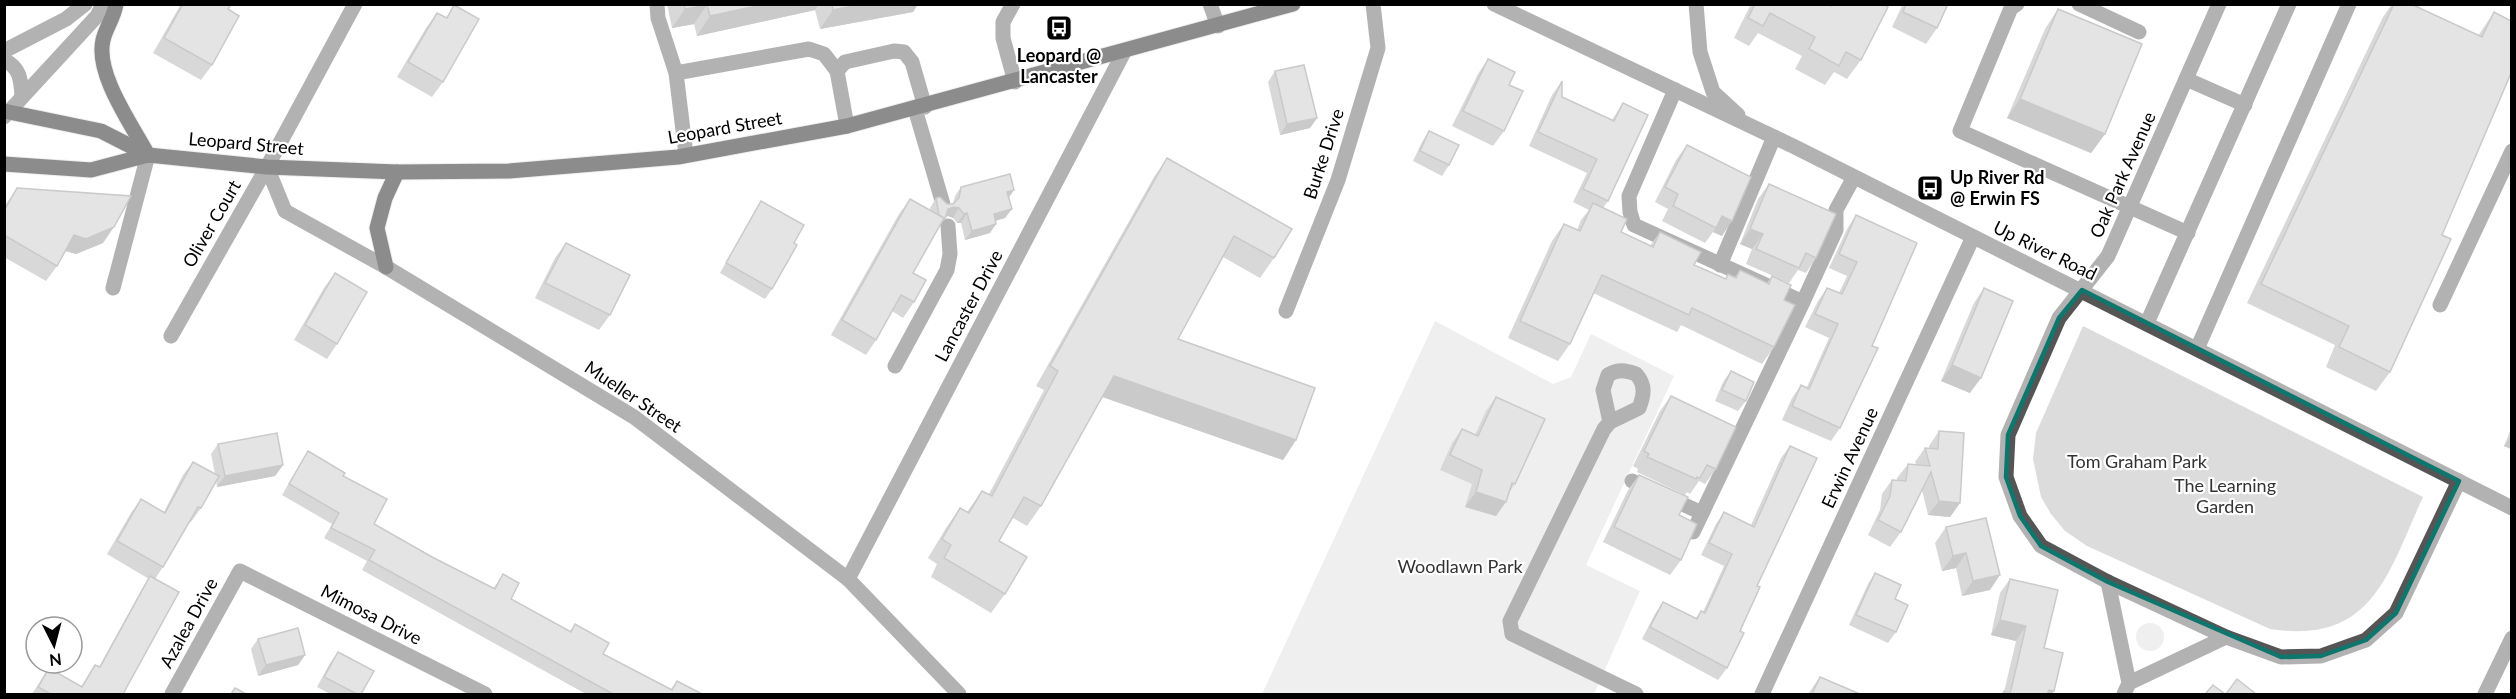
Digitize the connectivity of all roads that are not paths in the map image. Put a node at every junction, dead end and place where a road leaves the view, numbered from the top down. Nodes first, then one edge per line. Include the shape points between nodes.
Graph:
1 (85, 4) edge
2 (103, 4) edge
3 (116, 4) edge
4 (355, 4) edge
5 (657, 4) edge
6 (1013, 4) edge
7 (1210, 4) edge
8 (1293, 4) edge
9 (1373, 4) edge
10 (1494, 4) edge
11 (1696, 4) edge
12 (2017, 4) edge
13 (2079, 4) edge
14 (2219, 4) edge
15 (2289, 4) edge
16 (2349, 4) edge
17 (1218, 26) junction
18 (2139, 33) dead end
19 (4, 51) edge
20 (1124, 52) junction
21 (4, 60) edge
22 (837, 71) junction
23 (676, 73) junction
24 (2186, 79) junction
25 (1015, 82) junction
26 (1675, 90) junction
27 (22, 97) junction
28 (2245, 105) junction
29 (920, 108) junction
30 (6, 114) edge
31 (1749, 125) junction
32 (847, 126) junction
33 (1774, 137) junction
34 (2511, 151) edge
35 (148, 155) junction
36 (686, 155) junction
37 (4, 164) edge
38 (267, 167) junction
39 (397, 172) junction
40 (1854, 177) junction
41 (943, 204) edge
42 (2130, 207) junction
43 (948, 226) edge
44 (2188, 232) junction
45 (1973, 237) junction
46 (1720, 265) junction
47 (386, 267) junction
48 (112, 288) dead end
49 (2082, 290) junction
50 (1803, 302) junction
51 (2440, 305) dead end
52 (1286, 311) dead end
53 (2147, 323) junction
54 (171, 336) dead end
55 (2198, 349) junction
56 (895, 366) dead end
57 (1610, 422) dead end
58 (2459, 481) junction
59 (1632, 482) dead end
60 (2511, 508) edge
61 (1702, 513) junction
62 (1693, 532) edge
63 (240, 571) joint
64 (848, 579) junction
65 (2108, 582) junction
66 (2226, 637) junction
67 (2511, 638) edge
68 (2126, 689) edge
69 (172, 694) edge
70 (485, 694) edge
71 (959, 694) edge
72 (1636, 694) edge
73 (1762, 694) edge
74 (2485, 694) edge

1 - 19 street via 66,19
2 - 27 street via 97,16
3 - 35 main road via 103,40 103,67 109,86
4 - 38 street, Oliver Court
5 - 23 street
6 - 25 street via 1003,22 1003,38
7 - 17 street
8 - 17 main road, Leopard Street
9 - 52 street, Burke Drive via 1378,48 1338,180
10 - 26 street, Up River Road
11 - 31 street via 1700,52 1713,92
12 - 42 street via 2011,8 1960,132
13 - 18 street
14 - 24 street, Oak Park Avenue
15 - 28 street
16 - 55 street
17 - 20 main road, Leopard Street
20 - 25 main road, Leopard Street
20 - 64 street, Lancaster Drive
21 - 27 street via 20,75
22 - 23 street via 824,54 809,49
22 - 29 street via 845,62 904,52 912,62
22 - 32 street
23 - 36 street
24 - 28 street
24 - 42 street, Oak Park Avenue
25 - 29 main road, Leopard Street
26 - 31 street, Up River Road
26 - 46 street via 1629,196 1630,212 1634,225
27 - 30 street
28 - 44 street
29 - 32 main road, Leopard Street
29 - 41 street
30 - 35 main road, Leopard Street via 101,131
31 - 33 street, Up River Road
32 - 36 main road, Leopard Street
33 - 40 street, Up River Road
33 - 46 street
34 - 51 street
35 - 37 main road, Leopard Street via 91,170
35 - 38 main road, Leopard Street
35 - 48 street
36 - 39 main road, Leopard Street via 508,171
38 - 39 main road, Leopard Street
38 - 47 street, Mueller Street via 285,212
38 - 54 street, Oliver Court
39 - 47 main road via 377,228
40 - 45 street, Up River Road
40 - 50 street via 1836,210 1836,230
42 - 44 street
42 - 49 street, Oak Park Avenue via 2109,256
43 - 56 street via 947,270
44 - 53 street
45 - 49 street, Up River Road
45 - 73 street, Erwin Avenue
46 - 50 street
47 - 64 street, Mueller Street via 634,417
49 - 53 street, Up River Road
49 - 65 street, Oak Park Avenue via 2059,318 2008,435 2006,477 2020,516 2041,546
50 - 61 street
53 - 55 street, Up River Road
55 - 58 street, Up River Road
57 - 72 street via 1510,621 1512,634
58 - 60 street, Up River Road
58 - 66 street, Oak Park Avenue via 2396,613 2366,640 2321,656 2281,657
59 - 61 street
61 - 62 street
63 - 69 street, Azalea Drive
63 - 70 street, Mimosa Drive
64 - 71 street, Mueller Street
65 - 66 street, Oak Park Avenue
65 - 68 street
66 - 68 street
67 - 74 street

